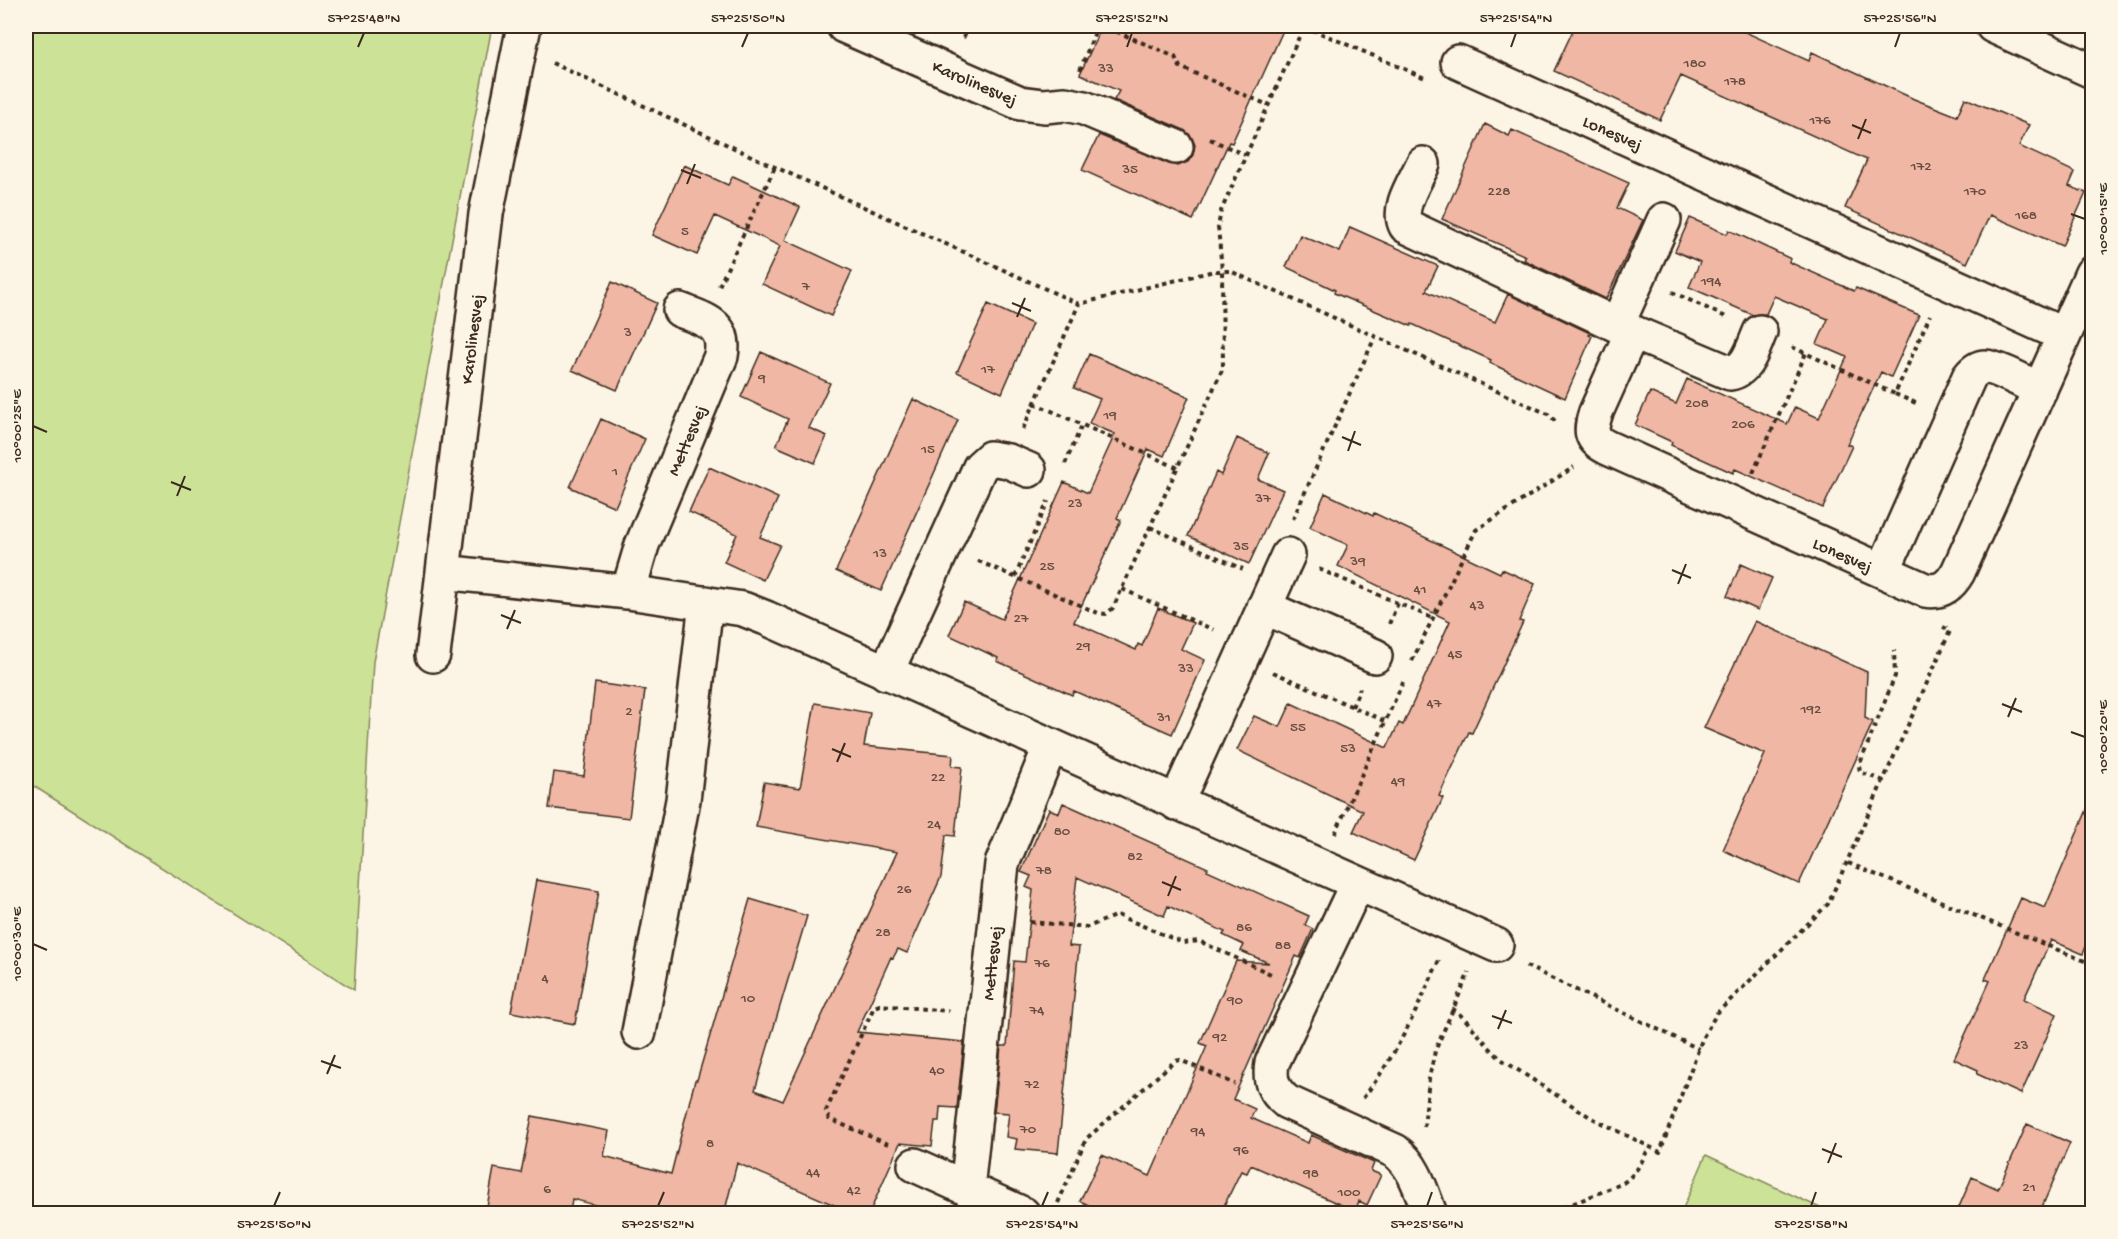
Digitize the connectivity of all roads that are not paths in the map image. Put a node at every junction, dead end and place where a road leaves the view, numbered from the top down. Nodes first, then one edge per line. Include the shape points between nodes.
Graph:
1 (844, 26) edge
2 (1993, 26) edge
3 (521, 36) edge
4 (1458, 62) road end
5 (2092, 71) edge
6 (1176, 147) dead end
7 (1423, 164) dead end
8 (1664, 220) dead end
9 (2092, 273) edge
10 (692, 315) road end
11 (1624, 328) junction
12 (1760, 332) road end
13 (2064, 335) junction
14 (2040, 390) junction
15 (1018, 466) road end
16 (443, 572) junction
17 (1883, 572) junction
18 (628, 592) junction
19 (706, 603) junction
20 (433, 655) dead end
21 (1375, 656) dead end
22 (886, 673) junction
23 (1050, 747) junction
24 (1176, 803) junction
25 (1357, 884) junction
26 (1478, 937) road end
27 (639, 1032) dead end
28 (915, 1165) road end
29 (967, 1189) junction
30 (1023, 1214) edge
31 (1430, 1214) edge

1 - 6 street, Karolinesvej via 1020,103 1084,108
2 - 5 street
3 - 16 street, Karolinesvej via 486,214
4 - 13 street, Lonesvej
7 - 11 street via 1403,208 1406,226
8 - 11 street, Lonesvej via 1638,277
9 - 13 street
10 - 18 street, Mettesvej via 714,325 720,333 721,356 642,545
11 - 12 street via 1730,373 1746,363
11 - 17 street, Lonesvej via 1592,425 1599,444
13 - 14 street
14 - 17 street, Lonesvej via 1953,581 1935,591 1925,590
14 - 17 street via 1992,368 1979,368 1969,377
15 - 22 street via 990,458 980,467
16 - 18 street
16 - 20 street, Karolinesvej
18 - 19 street
19 - 22 street via 743,609
19 - 27 street via 683,800
21 - 24 street via 1276,582
22 - 23 street
23 - 24 street
23 - 29 street, Mettesvej via 1002,864
24 - 25 street
25 - 26 street
25 - 31 street via 1272,1063 1272,1086 1287,1102 1405,1159
28 - 29 street
29 - 30 street

